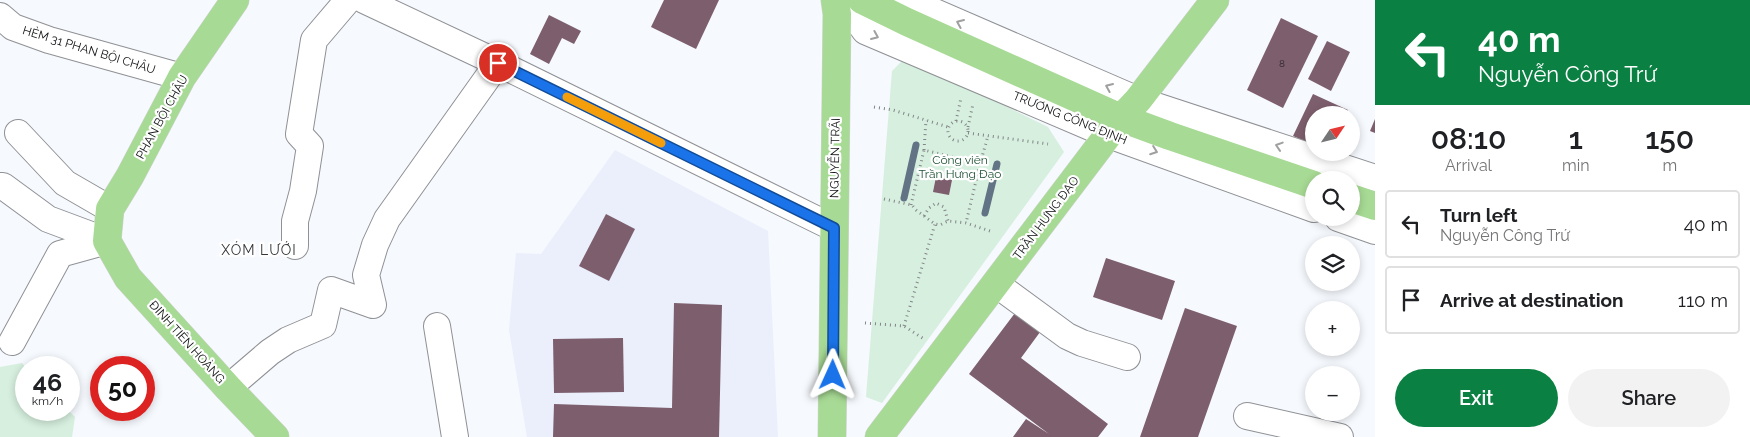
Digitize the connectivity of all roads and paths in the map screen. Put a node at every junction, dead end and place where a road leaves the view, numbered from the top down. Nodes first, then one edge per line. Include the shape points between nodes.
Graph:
1 (236, 0) edge
2 (348, 0) edge
3 (364, 0) edge
4 (835, 0) edge
5 (843, 0) edge
6 (862, 0) edge
7 (1215, 0) edge
8 (910, 1) edge
9 (4, 26) edge
10 (498, 63) junction
11 (182, 78) junction
12 (973, 102) dead end
13 (874, 107) dead end
14 (1123, 117) junction
15 (926, 120) junction
16 (948, 127) junction
17 (968, 128) junction
18 (18, 133) dead end
19 (968, 133) junction
20 (988, 136) junction
21 (1048, 144) dead end
22 (924, 150) junction
23 (980, 164) junction
24 (1375, 178) edge
25 (1305, 182) edge
26 (0, 186) edge
27 (884, 199) dead end
28 (1360, 201) edge
29 (910, 205) junction
30 (1305, 205) edge
31 (1375, 206) edge
32 (110, 209) junction
33 (924, 216) junction
34 (948, 221) junction
35 (966, 223) junction
36 (935, 224) junction
37 (1360, 226) edge
38 (834, 228) junction
39 (1375, 231) edge
40 (993, 232) dead end
41 (107, 241) junction
42 (295, 246) dead end
43 (996, 284) junction
44 (865, 323) dead end
45 (437, 326) dead end
46 (904, 326) junction
47 (12, 342) dead end
48 (931, 344) dead end
49 (1127, 357) dead end
50 (228, 388) junction
51 (1247, 416) dead end
52 (263, 432) edge
53 (455, 437) edge
54 (832, 437) edge
55 (879, 437) edge
56 (1340, 437) edge

1 - 11 main road, PHAN BỘI CHÂU
2 - 42 street via 314,40 299,134 310,146 295,221
3 - 10 street
4 - 38 main road, NGUYỄN TRÃI
5 -> 14 street, TRƯƠNG CÔNG ĐỊNH via 865,32
6 - 14 main road, TRƯƠNG CÔNG ĐỊNH
7 - 14 main road, TRẦN HƯNG ĐẠO
14 -> 8 street, TRƯƠNG CÔNG ĐỊNH
9 - 11 street, HẺM 31 PHAN BỘI CHÂU
10 - 38 street
10 - 50 street via 387,219 366,275 372,304 331,290 323,325 288,340
11 - 32 main road, PHAN BỘI CHÂU
12 - 17 path
13 - 15 path
24 -> 14 street, TRƯƠNG CÔNG ĐỊNH
14 - 25 main road, TRƯƠNG CÔNG ĐỊNH
14 -> 30 street, TRƯƠNG CÔNG ĐỊNH
14 - 43 main road, TRẦN HƯNG ĐẠO
15 - 16 path
15 - 22 path
16 - 17 path via 958,121
16 - 19 path via 948,135 954,141 966,139
17 - 19 path
18 - 32 street via 65,183
19 - 20 path
20 - 21 path
20 - 23 path
22 - 23 path
22 - 29 path
23 - 35 path
26 - 41 street via 48,219
27 - 29 path
28 - 31 main road
29 - 33 path
32 - 41 main road, PHAN BỘI CHÂU
33 - 34 path via 936,203 944,207
33 - 36 path
34 - 35 path
34 - 36 path
35 - 40 path
36 - 46 path
37 - 39 street
38 - 54 main road, NGUYỄN TRÃI
41 - 47 street via 60,254
41 - 50 main road, ĐINH TIÊN HOÀNG via 128,278
43 - 49 street via 1067,336
43 - 55 main road, TRẦN HƯNG ĐẠO
44 - 46 path
45 - 53 street
46 - 48 path
50 - 52 main road, ĐINH TIÊN HOÀNG
51 - 56 street

